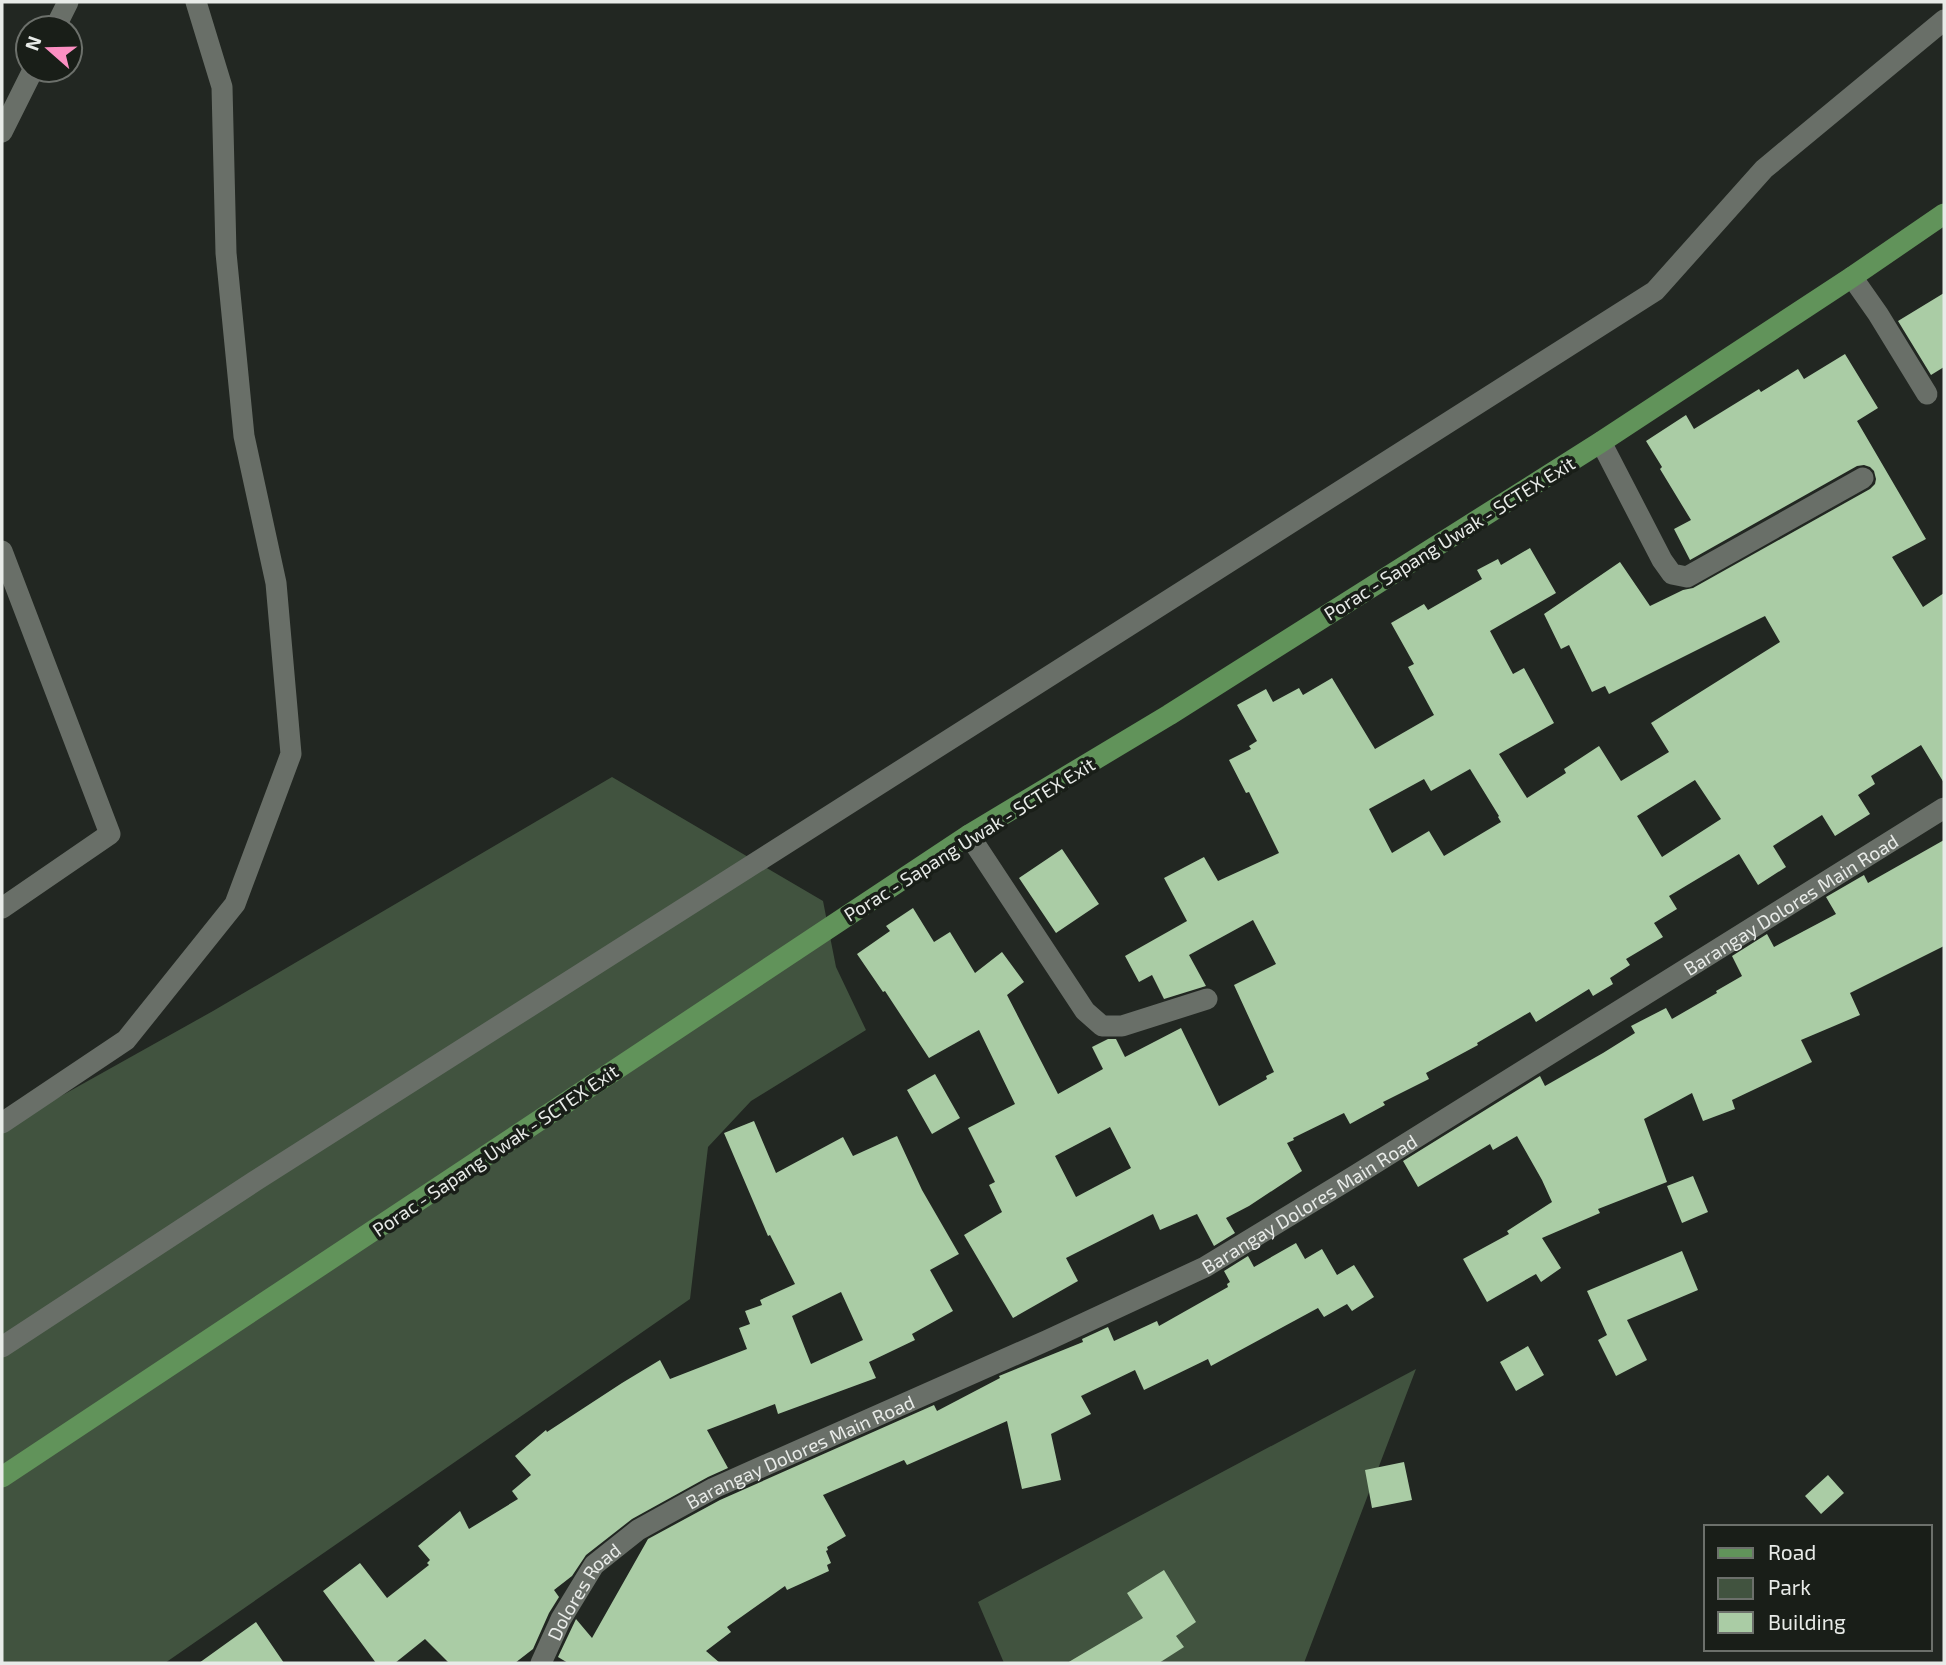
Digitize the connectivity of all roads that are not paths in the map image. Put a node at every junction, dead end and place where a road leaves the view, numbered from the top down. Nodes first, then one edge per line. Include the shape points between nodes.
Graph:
1 (196, 2) edge
2 (1944, 20) edge
3 (26, 84) edge
4 (2, 132) edge
5 (1944, 214) edge
6 (1852, 277) junction
7 (1927, 394) dead end
8 (1601, 442) junction
9 (1863, 478) dead end
10 (2, 551) edge
11 (1944, 808) edge
12 (969, 835) junction
13 (2, 908) edge
14 (1207, 999) dead end
15 (2, 1123) edge
16 (2, 1347) edge
17 (2, 1477) edge
18 (638, 1530) joint
19 (550, 1659) edge

1 - 15 street via 222,87 226,254 244,436 276,583 291,754 235,904 126,1040
2 - 16 street via 1764,169 1655,291 255,1181
3 - 4 street
5 - 6 main road, Porac - Sapang Uwak - SCTEX Exit
6 - 7 street
6 - 8 main road, Porac - Sapang Uwak - SCTEX Exit
8 - 9 street via 1662,561 1672,574 1687,577
8 - 12 main road, Porac - Sapang Uwak - SCTEX Exit via 1169,715
10 - 13 street via 110,834
11 - 18 street, Barangay Dolores Main Road via 1205,1267 714,1488
12 - 14 street via 1085,1012 1102,1026 1122,1026
12 - 17 main road, Porac - Sapang Uwak - SCTEX Exit
18 - 19 street, Dolores Road via 594,1565 561,1619

